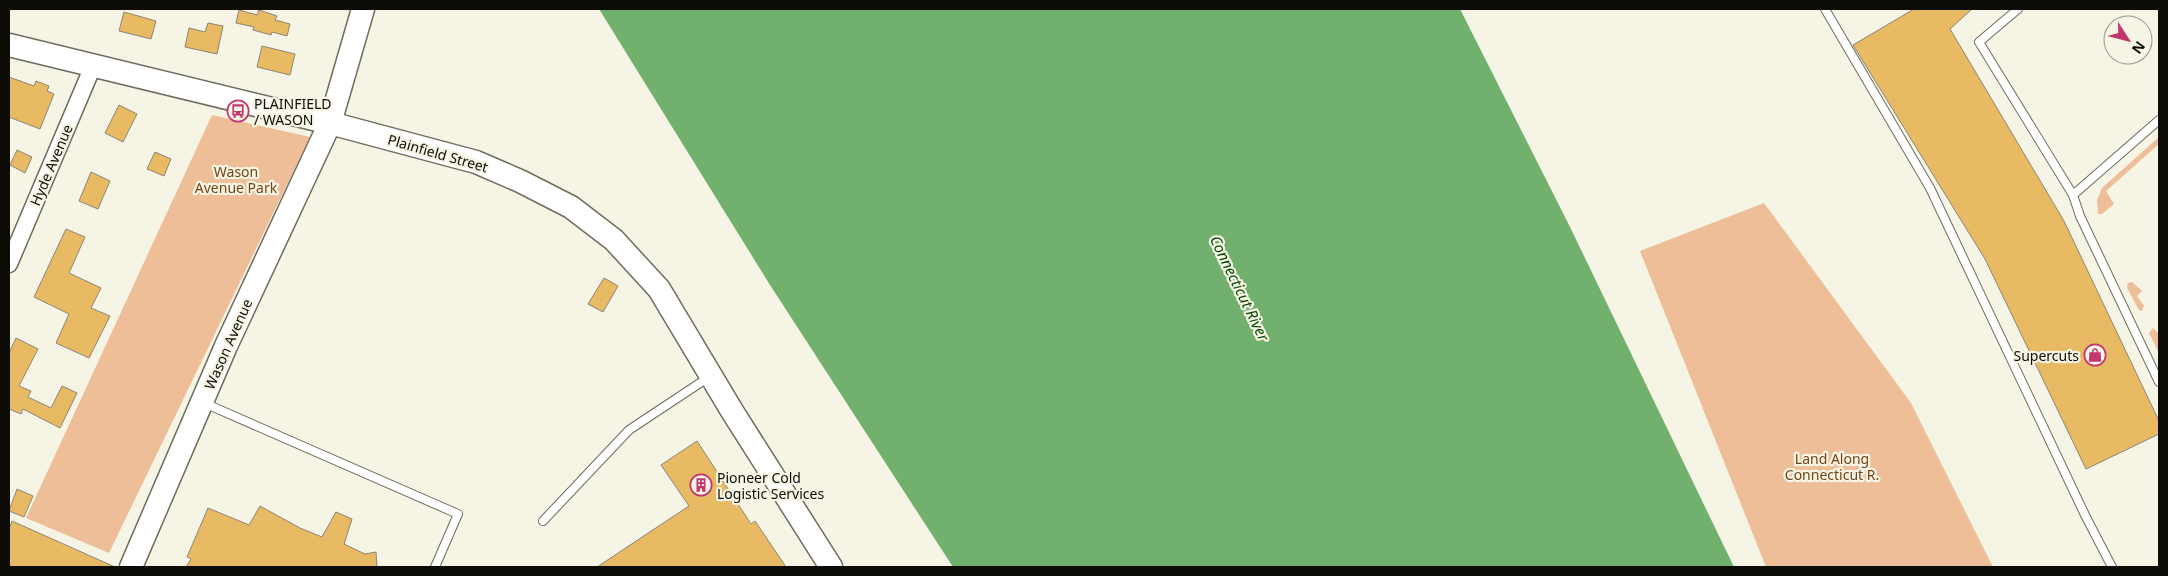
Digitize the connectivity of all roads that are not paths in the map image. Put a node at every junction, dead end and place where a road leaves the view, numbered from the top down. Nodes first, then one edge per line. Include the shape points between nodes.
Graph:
1 (363, 9) edge
2 (1825, 9) edge
3 (2018, 9) edge
4 (9, 45) edge
5 (93, 66) junction
6 (2159, 120) edge
7 (330, 123) junction
8 (2073, 195) junction
9 (9, 264) edge
10 (711, 376) junction
11 (2159, 382) edge
12 (202, 402) junction
13 (543, 521) dead end
14 (130, 567) edge
15 (435, 567) edge
16 (831, 567) edge
17 (2112, 567) edge

1 - 7 street, Wason Avenue
2 - 17 lane via 1930,188
3 - 8 lane via 1979,42
4 - 5 street, Plainfield Street
5 - 7 street, Plainfield Street
5 - 9 street, Hyde Avenue
6 - 8 lane
7 - 10 street, Plainfield Street via 476,162 571,207 614,240 659,289
7 - 12 street, Wason Avenue
8 - 11 lane
10 - 13 lane via 629,430
10 - 16 street, Plainfield Street
12 - 14 street, Wason Avenue
12 - 15 lane via 458,514

